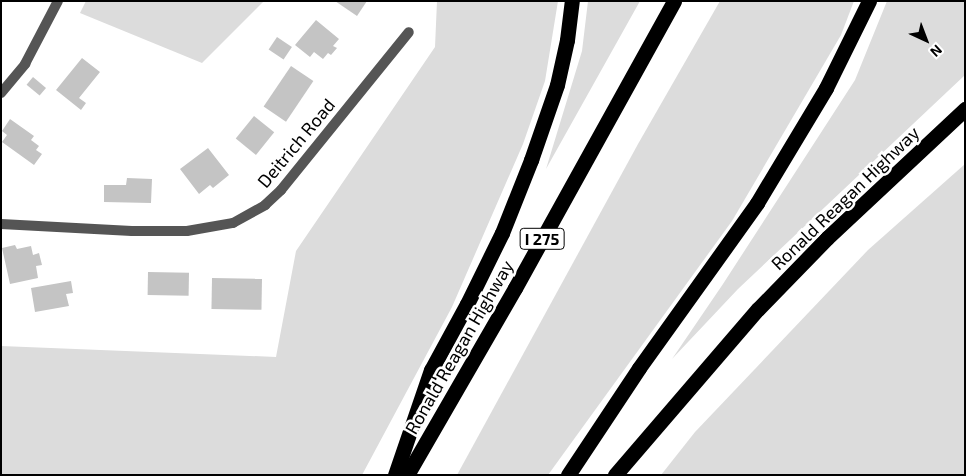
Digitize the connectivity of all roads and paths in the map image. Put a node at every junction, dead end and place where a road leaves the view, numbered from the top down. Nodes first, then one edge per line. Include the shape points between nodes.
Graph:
1 (58, 1) edge
2 (572, 1) edge
3 (674, 1) edge
4 (869, 1) edge
5 (409, 32) dead end
6 (1, 94) edge
7 (965, 109) edge
8 (1, 224) edge
9 (395, 475) edge
10 (407, 475) edge
11 (568, 475) edge
12 (615, 475) edge

1 - 6 street via 25,64
2 - 9 highway via 557,85 531,160 502,233 431,370
3 - 10 highway, Ronald Reagan Highway / I 275
4 - 11 highway via 826,88 757,204 639,368
5 - 8 street, Deitrich Road via 281,190 265,205 233,223 187,231
7 - 12 highway, Ronald Reagan Highway via 827,238 758,309

